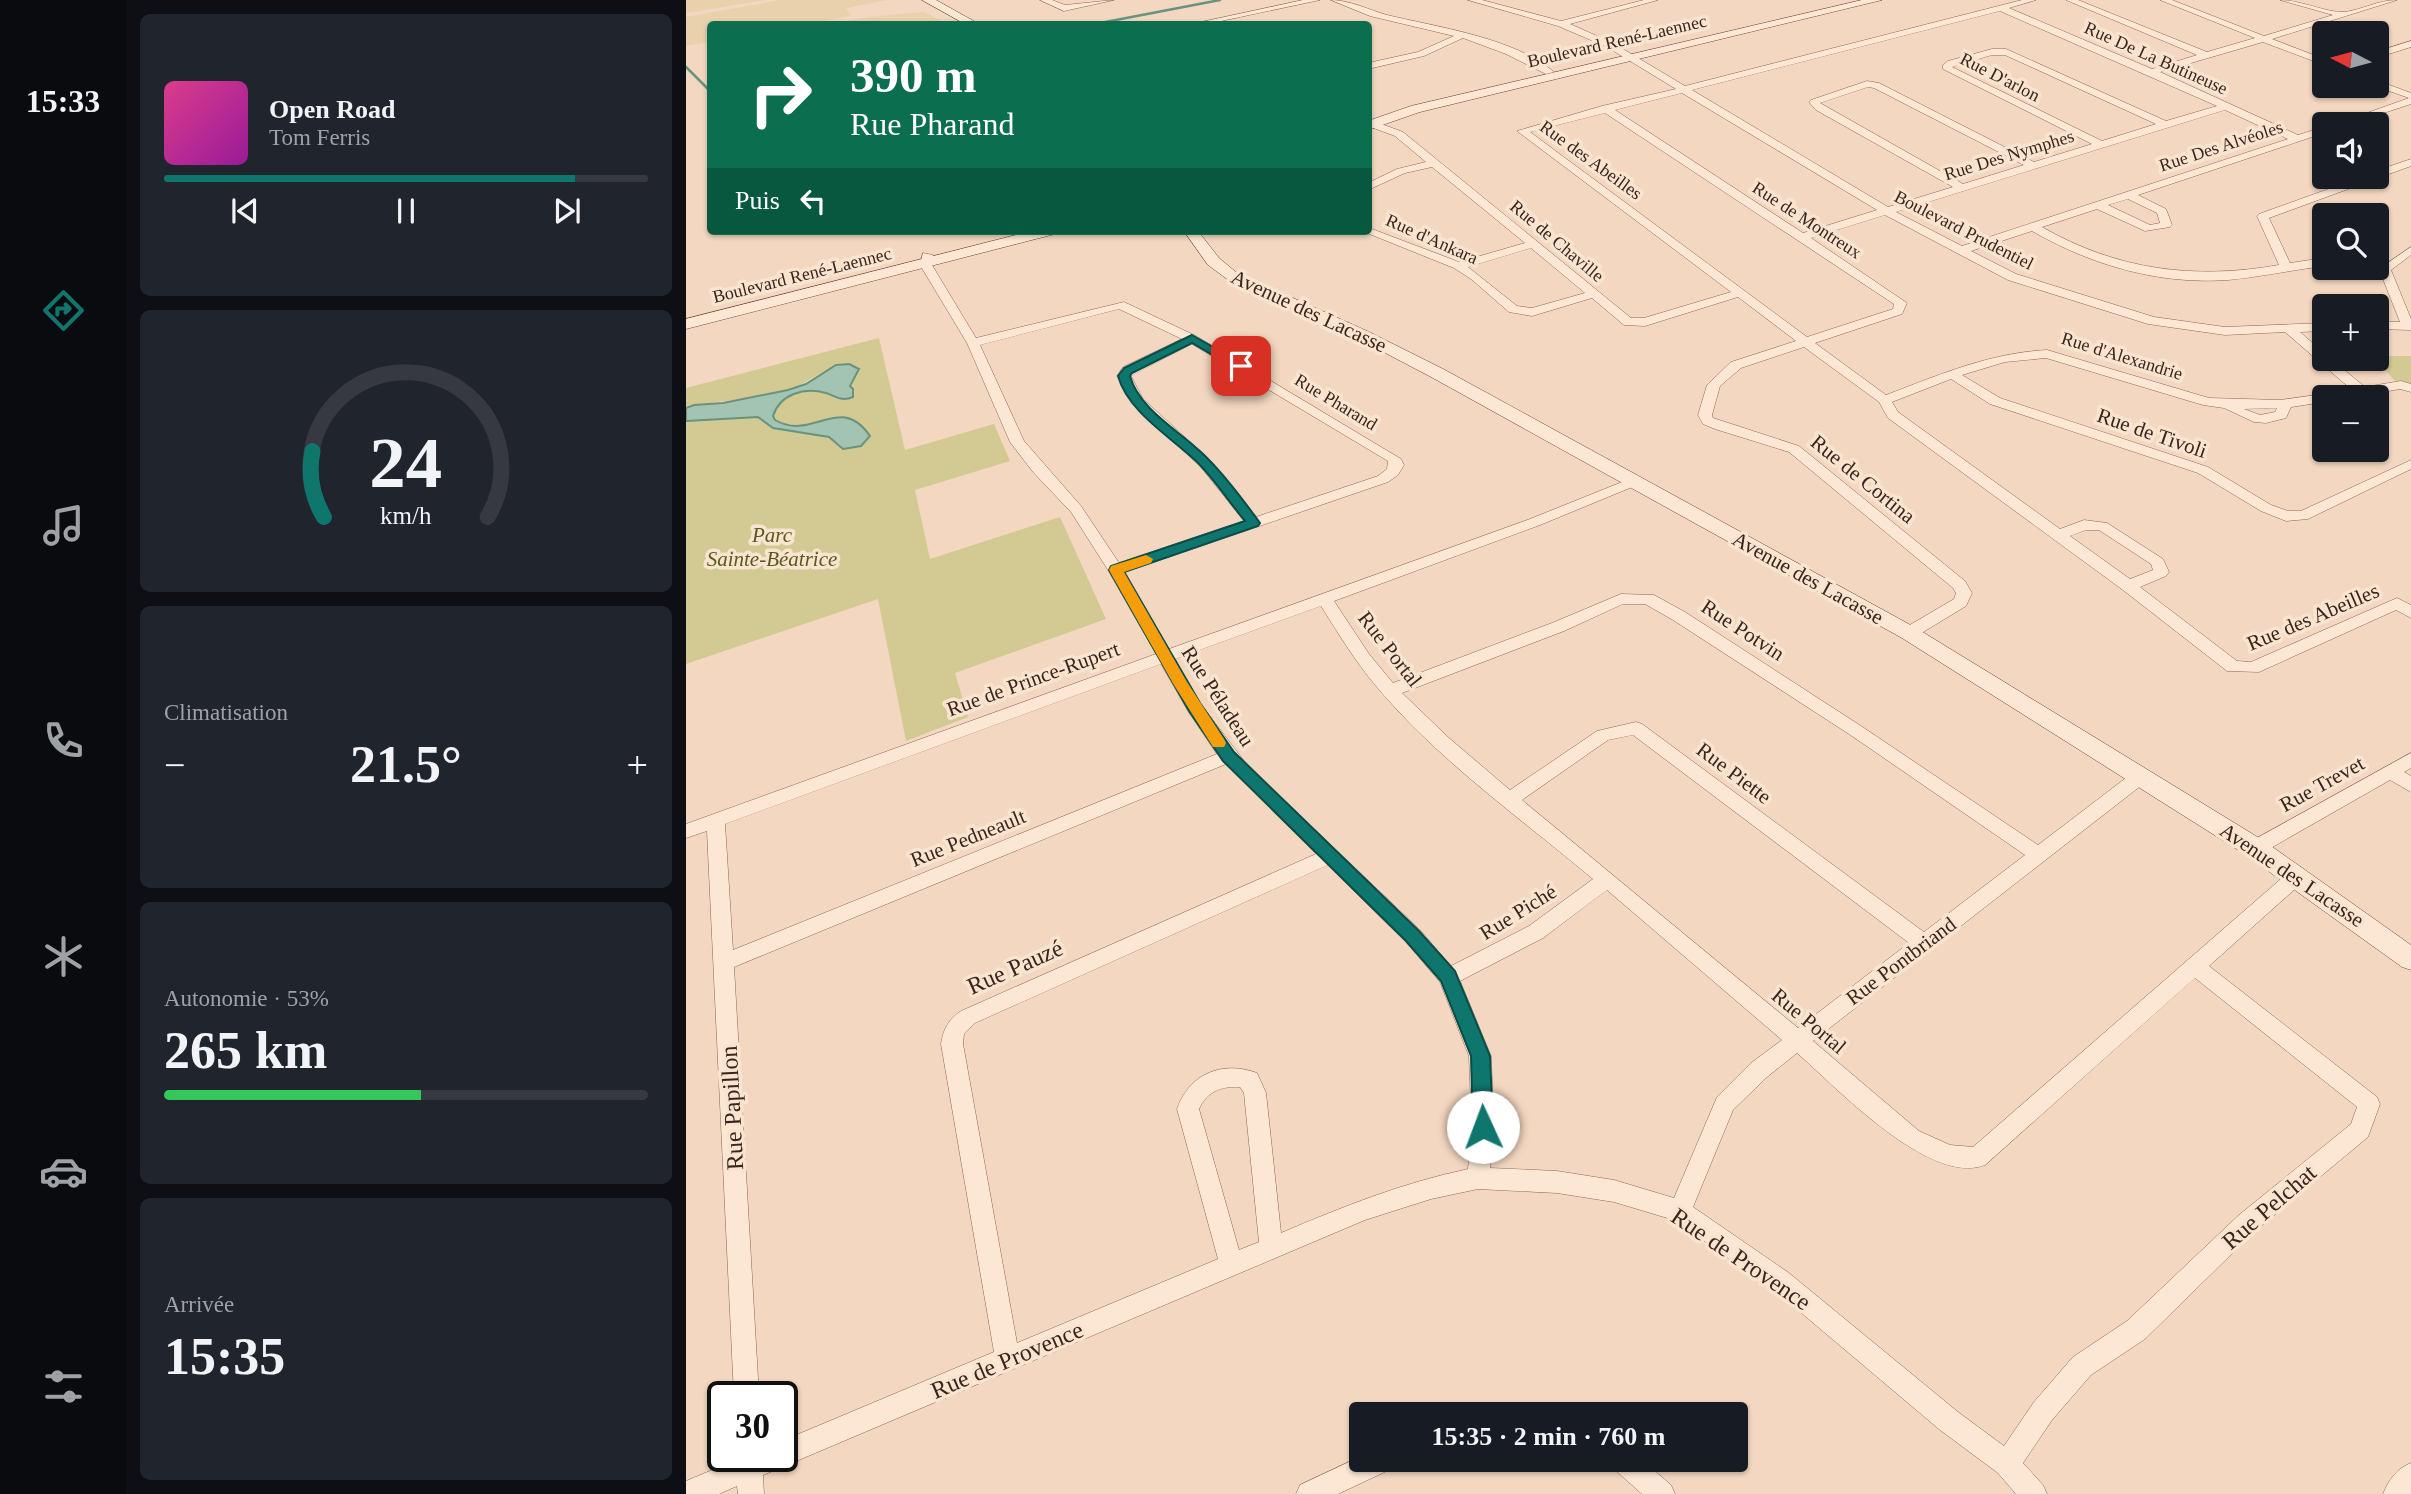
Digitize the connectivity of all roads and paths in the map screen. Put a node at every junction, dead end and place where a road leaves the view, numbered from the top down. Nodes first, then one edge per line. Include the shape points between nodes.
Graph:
1 (928, 0) edge
2 (1044, 0) edge
3 (1110, 0) edge
4 (1317, 0) edge
5 (1335, 0) edge
6 (1472, 0) edge
7 (1517, 0) edge
8 (1654, 0) edge
9 (1844, 0) edge
10 (1877, 0) edge
11 (2032, 0) edge
12 (2070, 0) edge
13 (2164, 0) edge
14 (2284, 0) edge
15 (2393, 0) edge
16 (1498, 5) junction
17 (2001, 8) junction
18 (2344, 15) junction
19 (967, 21) edge
20 (1216, 21) edge
21 (1561, 24) junction
22 (1462, 35) junction
23 (2264, 39) junction
24 (2411, 44) edge
25 (2393, 50) junction
26 (2389, 51) edge
27 (1628, 55) junction
28 (2205, 55) junction
29 (2411, 56) edge
30 (2312, 57) edge
31 (1372, 64) edge
32 (1549, 72) junction
33 (2151, 72) junction
34 (1682, 89) junction
35 (2389, 89) edge
36 (2411, 99) edge
37 (2226, 106) junction
38 (1605, 108) junction
39 (2375, 112) edge
40 (1372, 122) edge
41 (1372, 122) edge
42 (1372, 124) edge
43 (2164, 124) junction
44 (2312, 134) edge
45 (2297, 139) junction
46 (2102, 145) junction
47 (2411, 162) edge
48 (1434, 163) junction
49 (2033, 166) junction
50 (2389, 170) edge
51 (1372, 185) edge
52 (1963, 188) junction
53 (2338, 189) edge
54 (2129, 195) junction
55 (2098, 205) junction
56 (1886, 211) junction
57 (2033, 227) junction
58 (1372, 232) edge
59 (1004, 235) edge
60 (1033, 235) edge
61 (1194, 235) edge
62 (1803, 237) junction
63 (1533, 244) junction
64 (2411, 250) edge
65 (1960, 251) junction
66 (926, 260) junction
67 (2312, 263) edge
68 (2389, 263) edge
69 (1458, 266) junction
70 (2285, 266) junction
71 (2387, 280) edge
72 (1739, 293) junction
73 (1592, 294) junction
74 (686, 314) edge
75 (686, 324) edge
76 (2389, 325) edge
77 (2409, 325) edge
78 (2312, 328) edge
79 (2290, 330) junction
80 (1192, 339) junction
81 (1806, 342) junction
82 (973, 343) junction
83 (1954, 374) junction
84 (2354, 385) edge
85 (2389, 387) edge
86 (2411, 388) edge
87 (2312, 398) edge
88 (1884, 400) junction
89 (2411, 464) edge
90 (1632, 482) junction
91 (1253, 523) junction
92 (2059, 535) junction
93 (1116, 570) junction
94 (2129, 586) junction
95 (1324, 597) junction
96 (2404, 600) edge
97 (2411, 613) edge
98 (1909, 633) junction
99 (1164, 655) junction
100 (1390, 691) junction
101 (1229, 756) junction
102 (2411, 760) edge
103 (2391, 772) junction
104 (2141, 776) junction
105 (2411, 785) edge
106 (1509, 800) junction
107 (716, 820) junction
108 (686, 831) edge
109 (2255, 848) junction
110 (2041, 855) junction
111 (1329, 856) junction
112 (2297, 876) junction
113 (1607, 879) junction
114 (1924, 943) junction
115 (2411, 959) edge
116 (724, 962) junction
117 (2195, 967) junction
118 (1448, 977) junction
119 (1797, 1041) junction
120 (1478, 1178) junction
121 (1679, 1211) junction
122 (1271, 1250) junction
123 (1233, 1266) junction
124 (1007, 1359) junction
125 (745, 1381) edge
126 (798, 1447) edge
127 (2007, 1464) junction
128 (1356, 1472) edge
129 (1637, 1472) edge
130 (750, 1473) edge
131 (2411, 1476) edge
132 (687, 1494) edge
133 (1309, 1494) edge
134 (1662, 1494) edge
135 (2034, 1494) edge
136 (2396, 1494) edge

1 - 19 street
2 - 3 street via 1064,8
4 - 20 street
5 - 22 street
6 - 16 street, Boulevard Prudentiel
7 - 16 street
8 - 21 street
9 - 27 street, Boulevard René-Laennec
10 - 27 street, Boulevard René-Laennec
11 - 17 street, Rue des Abeilles
12 - 28 street
13 - 23 street
14 - 18 street
15 - 18 street
16 - 21 street, Boulevard Prudentiel
17 - 33 street, Rue De La Butineuse
17 - 34 street, Rue des Abeilles
18 - 23 street
21 - 27 street, Boulevard Prudentiel
22 - 31 street via 1428,51
22 - 32 street
23 - 28 street
23 - 30 street
24 - 25 street
25 - 26 street
25 - 29 street
27 - 32 street, Boulevard René-Laennec
27 - 34 street, Boulevard Prudentiel
27 - 40 street, Boulevard René-Laennec
28 - 33 street
32 - 41 street, Boulevard René-Laennec via 1398,108
33 - 37 street, Rue De La Butineuse
34 - 38 street, Rue des Abeilles
34 - 56 street, Boulevard Prudentiel
35 - 36 street
36 - 39 street
37 - 43 street, Rue Des Nymphes
37 - 45 street, Rue De La Butineuse
38 - 62 street, Rue de Montreux
38 - 72 street, Rue des Abeilles via 1522,131
42 - 48 street, Rue de Chaville via 1399,134
43 - 46 street, Rue Des Nymphes
43 - 46 street, Rue D'arlon via 2006,52 1946,67
44 - 45 street, Rue Des Alvéoles
45 - 54 street, Rue Des Alvéoles
46 - 49 street, Rue Des Nymphes
47 - 50 street
48 - 51 street, Rue d'Ankara via 1401,171
48 - 63 street, Rue de Chaville
49 - 52 street, Rue Des Nymphes
49 - 52 street via 1876,85 1814,102
52 - 56 street, Rue Des Nymphes
53 - 70 street via 2263,216
54 - 55 street, Rue Des Alvéoles
54 - 55 street, Rue Des Alvéoles via 2162,211 2166,225 2149,229
55 - 57 street, Rue Des Alvéoles
56 - 62 street, Rue Des Nymphes
56 - 65 street, Boulevard Prudentiel
57 - 65 street, Rue Des Alvéoles
57 - 70 street via 2110,263 2158,273 2211,277
58 - 69 street, Rue d'Ankara
59 - 66 street, Boulevard René-Laennec
60 - 66 street, Boulevard René-Laennec
61 - 90 street, Avenue des Lacasse via 1208,257 1232,276 1406,357
62 - 81 street, Rue de Montreux via 1901,303 1898,311
63 - 69 street
63 - 73 street, Rue de Chaville
64 - 68 street
65 - 79 street, Boulevard Prudentiel via 2012,277 2152,321 2225,331
66 - 74 street, Boulevard René-Laennec
66 - 75 street, Boulevard René-Laennec
66 - 82 street, Rue Péladeau
67 - 70 street
69 - 73 street, Rue d'Ankara via 1513,309 1532,312
71 - 77 street
72 - 73 street, Rue de Chaville via 1644,322 1628,322
72 - 81 street, Rue des Abeilles
76 - 77 street
78 - 79 street, Boulevard Prudentiel
79 - 84 street
80 - 82 street, Rue Pharand via 1120,305
80 - 91 street via 1128,370 1124,376 1127,387 1203,461
80 - 91 street, Rue Pharand via 1394,459 1396,465 1383,479
81 - 88 street, Rue des Abeilles
81 - 98 street, Rue de Cortina via 1724,373 1714,385 1705,415 1720,426 1794,449 1959,585 1964,593 1960,602
82 - 93 street, Rue Péladeau via 1017,442 1076,509
83 - 87 street, Rue d'Alexandrie via 1997,358 2047,354 2229,406 2264,421 2281,415 2286,402
83 - 88 street, Rue d'Alexandrie
83 - 89 street, Rue de Tivoli via 1995,401 2203,470 2286,516 2303,516
85 - 86 street, Rue d'Alexandrie
88 - 92 street, Rue des Abeilles via 1893,415
90 - 95 street, Rue de Prince-Rupert via 1535,522
90 - 98 street, Avenue des Lacasse
91 - 93 street, Rue Pharand
92 - 94 street, Rue des Abeilles
92 - 94 street via 2084,525 2102,526 2158,562 2161,572
93 - 99 street, Rue Péladeau
94 - 96 street, Rue des Abeilles via 2233,667 2253,668
95 - 99 street, Rue de Prince-Rupert
95 - 100 street, Rue Portal
96 - 97 street, Rue des Abeilles
98 - 104 street, Avenue des Lacasse
99 - 101 street, Rue Péladeau
99 - 107 street, Rue de Prince-Rupert
100 - 106 street, Rue Portal
100 - 110 street, Rue Potvin via 1621,599 1648,599
101 - 111 street, Rue Péladeau
101 - 116 street, Rue Pedneault
102 - 103 street, Rue Trevet
103 - 105 street
103 - 109 street, Rue Trevet
104 - 109 street, Avenue des Lacasse
104 - 110 street, Rue Pontbriand
106 - 113 street, Rue Portal
106 - 114 street, Rue Piette via 1603,735 1636,728
107 - 108 street, Rue de Prince-Rupert
107 - 116 street, Rue Papillon
109 - 112 street, Avenue des Lacasse
110 - 114 street, Rue Pontbriand
111 - 118 street, Rue Péladeau via 1413,936
111 - 124 street, Rue Pauzé via 957,1024 952,1044
112 - 115 street, Avenue des Lacasse
112 - 117 street, Rue Portal
113 - 118 street, Rue Piché via 1536,932
113 - 119 street, Rue Portal
114 - 119 street, Rue Pontbriand
116 - 125 street, Rue Papillon
117 - 119 street, Rue Portal via 1977,1157 1948,1154 1912,1138
117 - 127 street, Rue Pelchat via 2370,1104 2360,1130 2247,1223 2136,1330 2082,1366 2043,1411
118 - 120 street, Rue Péladeau via 1480,1056 1483,1127
119 - 121 street, Rue Pontbriand via 1724,1104
120 - 121 street, Rue de Provence via 1557,1182 1614,1191
120 - 122 street, Rue de Provence via 1363,1210
121 - 127 street, Rue de Provence via 1781,1281
122 - 123 street, Rue de Provence
122 - 123 street via 1255,1093 1249,1080 1226,1077 1195,1091 1188,1109
123 - 124 street, Rue de Provence
124 - 126 street, Rue de Provence
127 - 135 street, Rue de Provence
128 - 133 street
129 - 134 street
130 - 132 street, Rue de Provence
131 - 136 street

